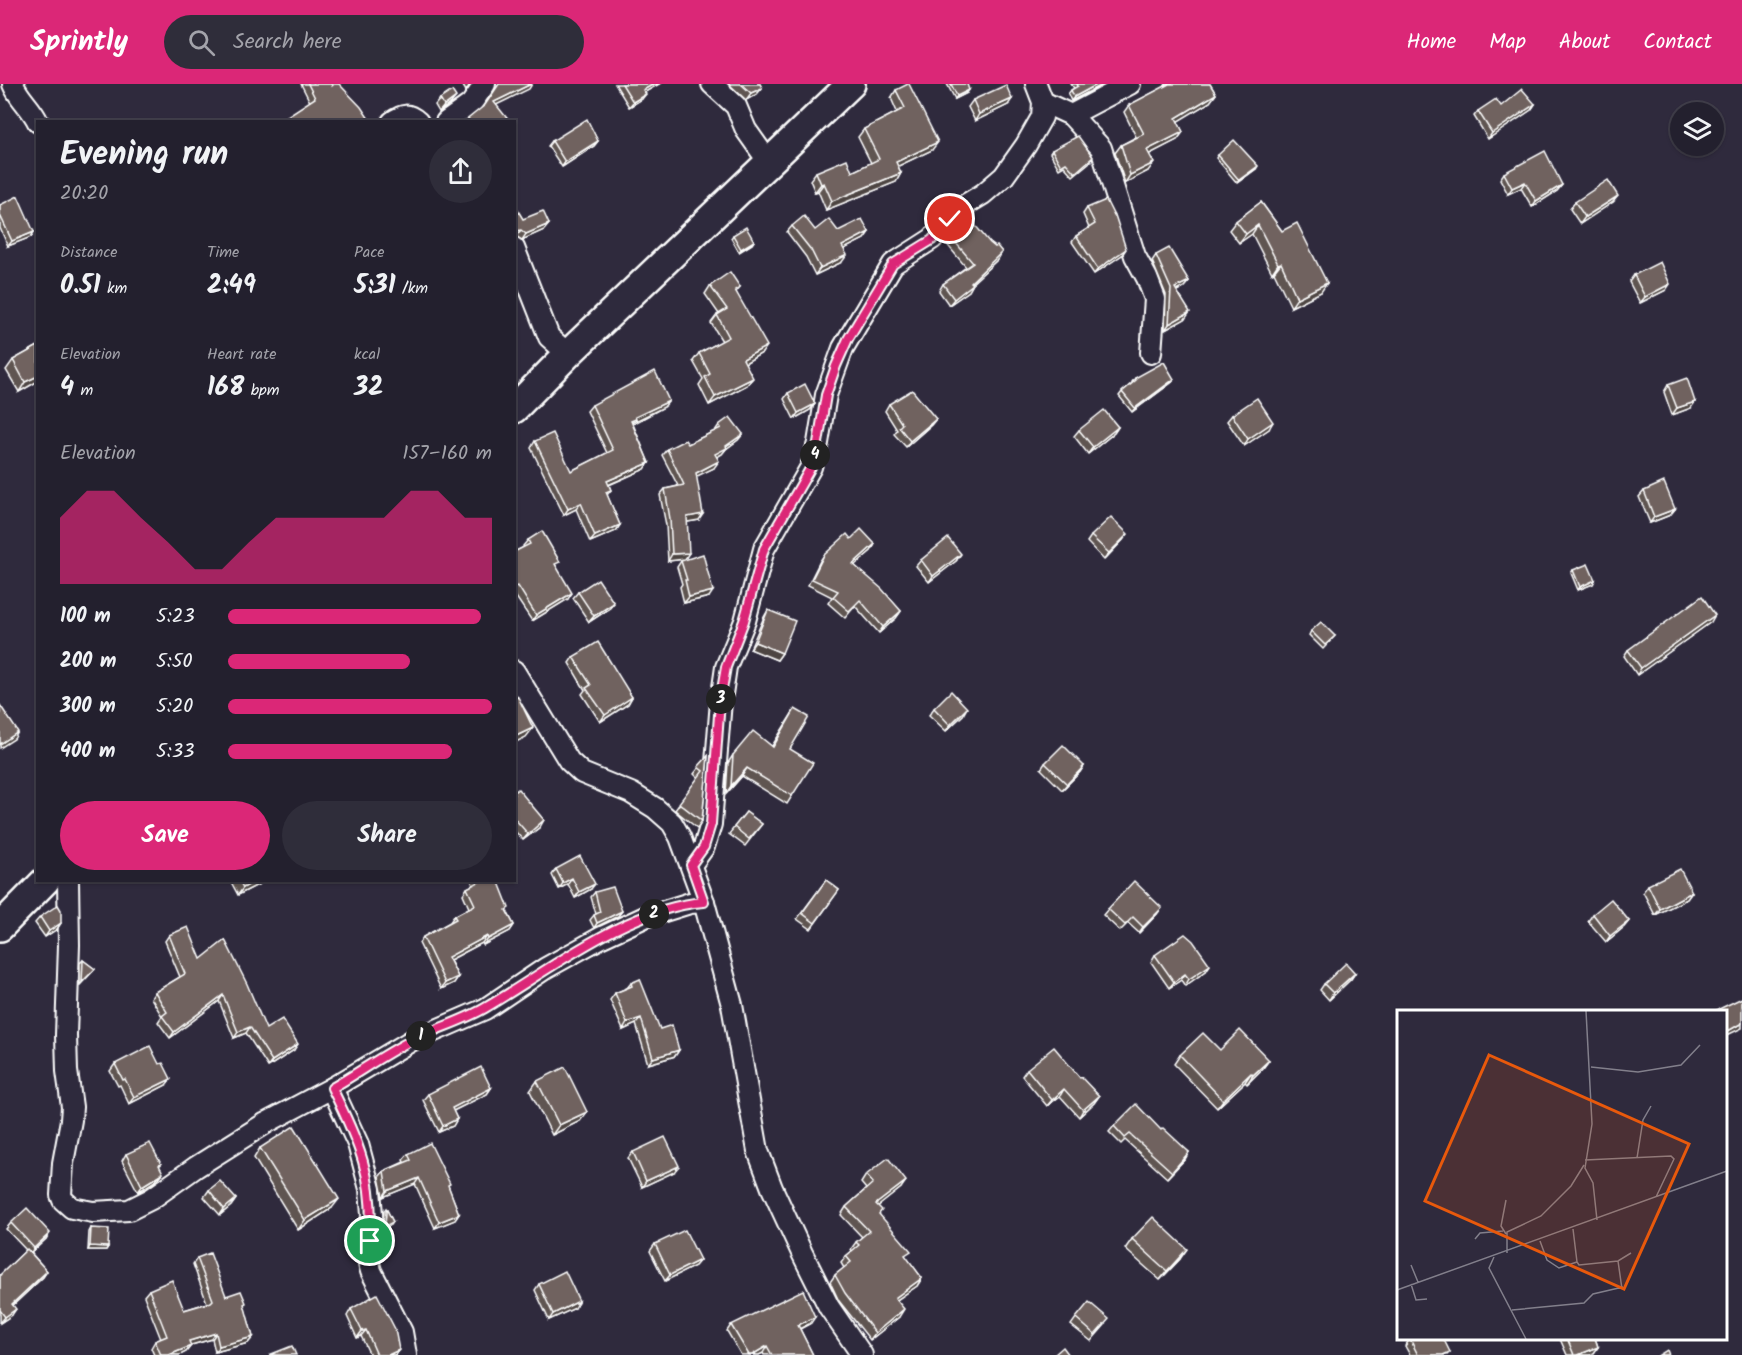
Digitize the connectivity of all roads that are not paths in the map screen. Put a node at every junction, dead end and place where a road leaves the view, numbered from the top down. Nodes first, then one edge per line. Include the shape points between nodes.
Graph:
1 (485, 84) edge
2 (712, 84) edge
3 (851, 84) edge
4 (1130, 84) edge
5 (17, 88) edge
6 (1039, 93) edge
7 (1071, 115) junction
8 (37, 120) edge
9 (395, 120) edge
10 (416, 120) edge
11 (449, 120) edge
12 (768, 161) junction
13 (516, 253) edge
14 (1151, 353) dead end
15 (568, 354) junction
16 (516, 407) edge
17 (516, 674) edge
18 (680, 837) junction
19 (706, 843) junction
20 (691, 865) junction
21 (59, 883) edge
22 (704, 902) junction
23 (0, 927) edge
24 (332, 1088) junction
25 (405, 1355) edge
26 (862, 1355) edge

1 - 11 street via 471,104
2 - 12 street via 736,106 746,130
3 - 12 street
4 - 7 street
5 - 8 street
6 - 7 street
6 - 19 street via 1042,117 1004,176 960,208 932,240 893,264 843,348 826,395 811,467 764,549 744,621 726,667
7 - 14 street via 1101,148 1135,256 1155,299
9 - 10 street via 405,114
12 - 15 street
13 - 15 street via 549,337
15 - 16 street
17 - 18 street via 568,761 582,773 631,792 655,808 672,823
18 - 19 street
18 - 20 street
19 - 20 street
20 - 22 street
21 - 23 street
21 - 24 street via 69,945 66,1047 72,1107 61,1195 67,1205 93,1212 129,1210 152,1199 266,1123
22 - 24 street via 645,917 602,937 485,1009 411,1041
22 - 26 street via 732,1005 758,1151 802,1253 830,1307
24 - 25 street via 358,1144 370,1189 371,1271 402,1332

